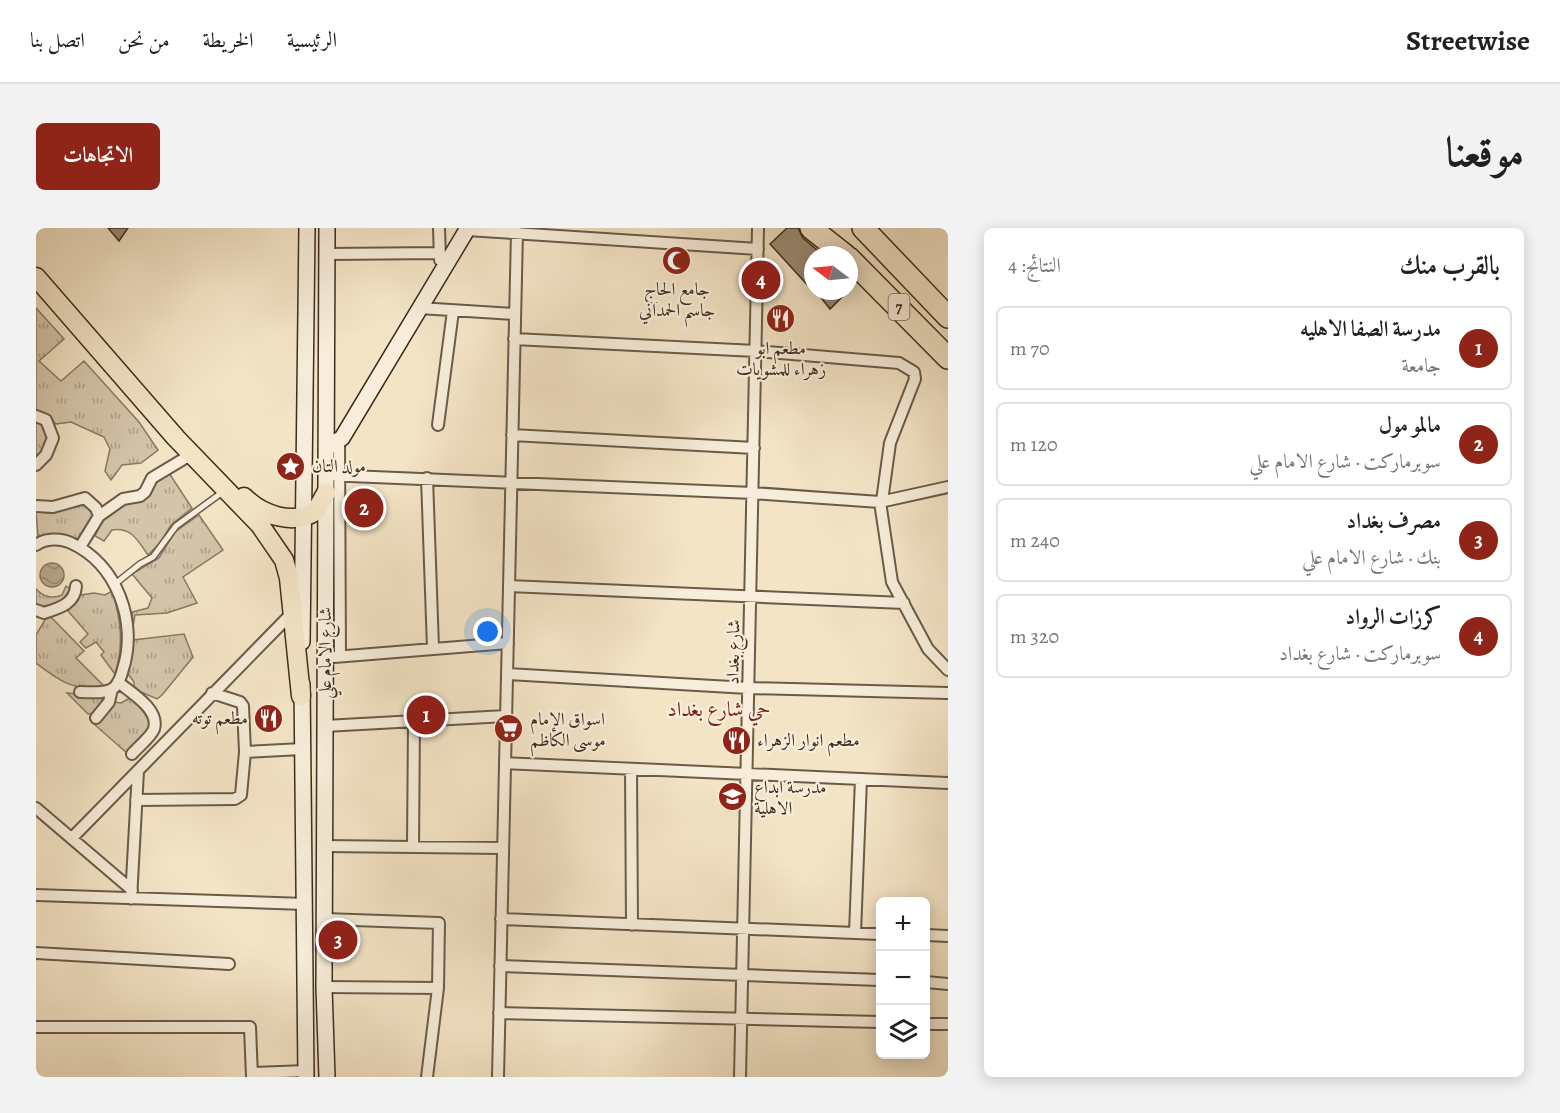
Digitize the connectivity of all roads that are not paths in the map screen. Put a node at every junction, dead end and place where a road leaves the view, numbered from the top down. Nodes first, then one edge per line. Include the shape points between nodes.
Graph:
1 (307, 228) edge
2 (327, 228) edge
3 (439, 228) edge
4 (758, 228) edge
5 (811, 228) edge
6 (863, 228) edge
7 (467, 229) edge
8 (517, 232) junction
9 (834, 246) edge
10 (758, 249) junction
11 (440, 253) junction
12 (327, 254) junction
13 (858, 267) edge
14 (440, 272) junction
15 (36, 277) edge
16 (419, 308) junction
17 (453, 310) junction
18 (515, 314) junction
19 (947, 315) edge
20 (514, 339) junction
21 (756, 351) junction
22 (948, 358) edge
23 (36, 417) edge
24 (438, 425) dead end
25 (512, 435) junction
26 (333, 445) junction
27 (754, 448) junction
28 (192, 454) junction
29 (36, 465) edge
30 (333, 475) junction
31 (427, 478) junction
32 (511, 483) junction
33 (948, 487) edge
34 (225, 490) junction
35 (326, 493) junction
36 (753, 493) junction
37 (881, 502) junction
38 (36, 506) edge
39 (99, 516) junction
40 (304, 517) junction
41 (36, 545) edge
42 (80, 547) junction
43 (303, 576) junction
44 (325, 578) junction
45 (115, 584) junction
46 (76, 586) dead end
47 (509, 586) junction
48 (750, 595) junction
49 (904, 603) junction
50 (36, 609) edge
51 (291, 614) junction
52 (508, 643) junction
53 (433, 648) junction
54 (333, 657) junction
55 (948, 670) edge
56 (507, 674) junction
57 (115, 686) junction
58 (748, 688) junction
59 (80, 692) dead end
60 (212, 693) junction
61 (948, 693) edge
62 (301, 696) junction
63 (506, 716) junction
64 (96, 718) dead end
65 (414, 722) junction
66 (325, 726) junction
67 (302, 749) junction
68 (245, 752) junction
69 (132, 754) dead end
70 (505, 763) junction
71 (631, 770) junction
72 (138, 771) junction
73 (747, 775) junction
74 (861, 779) junction
75 (948, 783) edge
76 (136, 800) junction
77 (36, 807) edge
78 (72, 838) junction
79 (325, 846) junction
80 (413, 847) junction
81 (503, 848) junction
82 (36, 895) edge
83 (132, 895) junction
84 (305, 903) junction
85 (325, 919) junction
86 (501, 919) junction
87 (632, 925) junction
88 (743, 930) junction
89 (855, 933) junction
90 (876, 934) edge
91 (930, 935) edge
92 (948, 936) edge
93 (36, 953) edge
94 (228, 964) dead end
95 (500, 966) junction
96 (742, 973) junction
97 (876, 980) edge
98 (930, 982) edge
99 (948, 984) edge
100 (324, 987) junction
101 (438, 988) junction
102 (499, 1013) junction
103 (741, 1019) junction
104 (876, 1023) edge
105 (930, 1024) edge
106 (948, 1024) edge
107 (36, 1027) edge
108 (306, 1074) edge
109 (252, 1075) edge
110 (327, 1077) edge
111 (426, 1077) edge
112 (498, 1077) edge
113 (740, 1077) edge

1 - 40 main road, شارع الامام علي
2 - 12 main road, شارع الامام علي
3 - 11 street
4 - 10 street, شارع بغداد
5 - 9 highway
6 - 19 highway, 7
7 - 8 street
7 - 14 main road
8 - 10 street
8 - 18 street
10 - 21 street, شارع بغداد
11 - 12 street
11 - 14 street
12 - 26 main road, شارع الامام علي
13 - 22 highway, 7
14 - 16 main road
15 - 28 main road, شارع الامام علي
16 - 17 street
16 - 26 main road
17 - 18 street
17 - 24 street
18 - 20 street
20 - 21 street
20 - 25 street
21 - 27 street, شارع بغداد
21 - 37 street via 883,359 914,372 914,386 890,443
23 - 29 street via 46,420 53,438 46,455
25 - 27 street
25 - 32 street
26 - 30 main road, شارع الامام علي
27 - 36 street, شارع بغداد
28 - 34 main road, شارع الامام علي
28 - 39 street via 152,478 140,496 123,499
28 - 40 main road via 263,510 284,518
30 - 31 street
30 - 35 main road, شارع الامام علي
30 - 54 street
31 - 32 street
31 - 53 street
32 - 36 street
32 - 47 street
33 - 37 street
34 - 45 lane via 176,526 153,557
34 - 51 main road, شارع الامام علي via 260,525 284,560
35 - 40 main road via 316,511
35 - 44 main road, شارع الامام علي
36 - 37 street
36 - 48 street, شارع بغداد
37 - 49 street via 892,582
38 - 39 street via 53,507 85,498
39 - 42 street
40 - 43 main road, شارع الامام علي
41 - 42 street via 51,540
42 - 45 street via 103,566
43 - 44 main road via 305,568 314,562
43 - 62 main road, شارع الامام علي
44 - 54 main road, شارع الامام علي
45 - 57 street via 128,631 127,653
46 - 50 street via 76,595 67,604 44,613
47 - 48 street
47 - 52 street
48 - 49 street
48 - 58 street, شارع بغداد
49 - 55 street via 928,649
51 - 60 street
51 - 62 main road, شارع الامام علي
52 - 53 street
52 - 56 street
53 - 54 street
54 - 66 main road, شارع الامام علي
56 - 58 street
56 - 63 street
57 - 59 street via 98,693
57 - 64 street via 109,702
57 - 69 street via 146,706 154,721 153,730
58 - 61 street
58 - 73 street, شارع بغداد
60 - 68 street via 243,706
60 - 72 street
62 - 67 main road, شارع الامام علي
63 - 65 street
63 - 70 street
65 - 66 street
65 - 80 street
66 - 79 main road, شارع الامام علي
67 - 68 street
67 - 84 main road, شارع الامام علي
68 - 76 street via 244,788 235,799
70 - 71 street
70 - 81 street
71 - 73 street
71 - 87 street
72 - 76 street
72 - 78 street
73 - 74 street
73 - 88 street, شارع بغداد
74 - 75 street
74 - 89 street
76 - 83 street
77 - 78 street
78 - 83 street
79 - 80 street
79 - 85 main road, شارع الامام علي
80 - 81 street
81 - 86 street
82 - 83 street
83 - 84 street
84 - 108 main road, شارع الامام علي
85 - 100 main road, شارع الامام علي
85 - 101 street via 439,923
86 - 87 street
86 - 95 street
87 - 88 street
88 - 89 street
88 - 96 street, شارع بغداد
89 - 90 street
91 - 92 street
93 - 94 street
95 - 96 street
95 - 102 street
96 - 97 street
96 - 103 street, شارع بغداد
98 - 99 street
100 - 101 street
100 - 110 main road, شارع الامام علي
101 - 111 street
102 - 103 street
102 - 112 street
103 - 104 street
103 - 113 street, شارع بغداد
105 - 106 street
107 - 109 street via 250,1027
108 - 109 street

